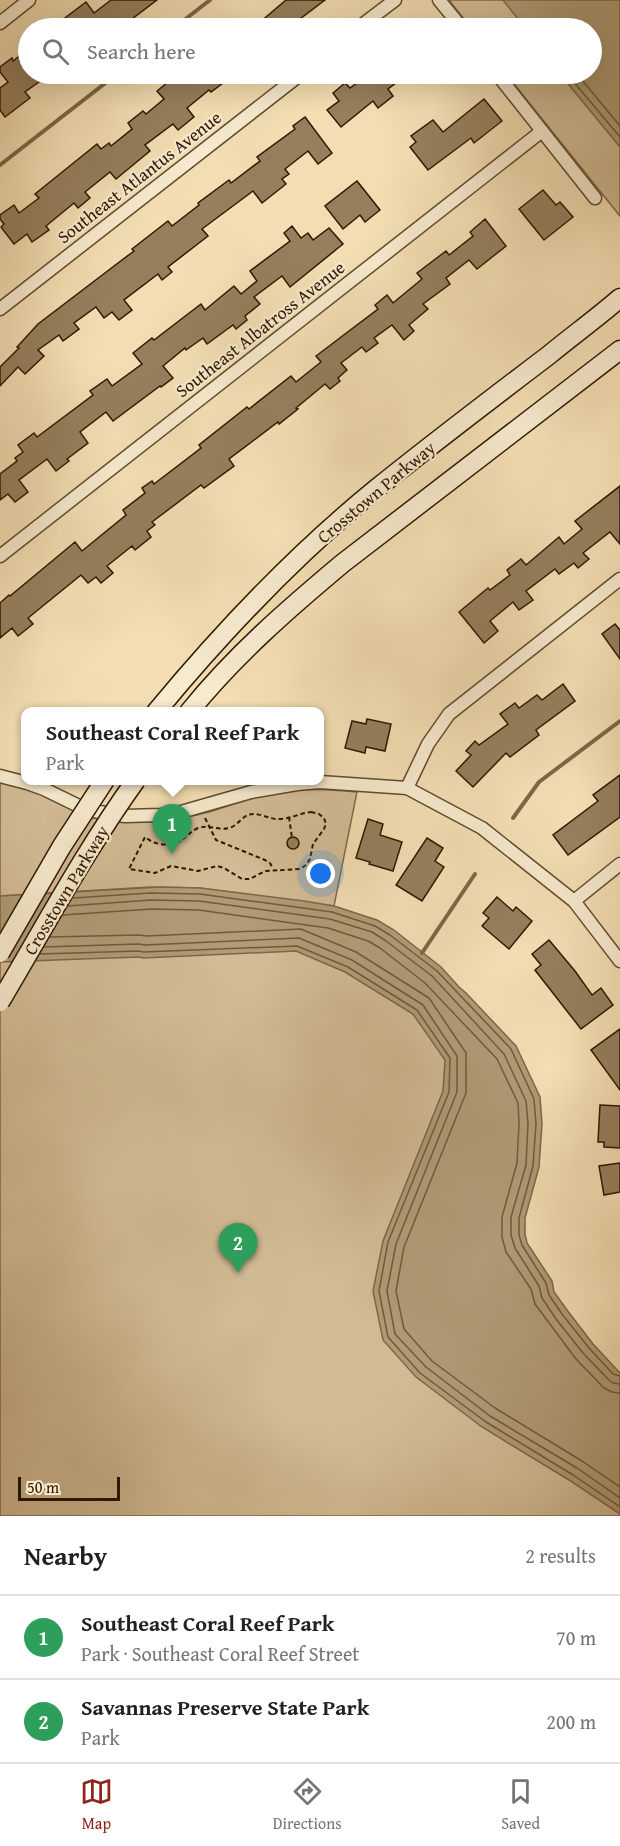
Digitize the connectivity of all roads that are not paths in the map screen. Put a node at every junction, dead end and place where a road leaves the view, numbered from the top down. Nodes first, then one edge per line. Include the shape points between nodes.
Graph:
1 (29, 0) edge
2 (395, 0) edge
3 (440, 0) edge
4 (371, 18) edge
5 (454, 18) edge
6 (0, 22) edge
7 (288, 84) edge
8 (505, 84) edge
9 (542, 131) junction
10 (595, 198) dead end
11 (620, 298) edge
12 (0, 309) edge
13 (620, 350) edge
14 (0, 556) edge
15 (620, 579) edge
16 (159, 707) edge
17 (192, 707) edge
18 (0, 776) edge
19 (21, 781) edge
20 (324, 782) edge
21 (33, 785) edge
22 (102, 785) edge
23 (133, 785) edge
24 (291, 785) edge
25 (407, 788) junction
26 (620, 864) edge
27 (574, 901) junction
28 (0, 953) edge
29 (620, 961) edge
30 (0, 1002) edge

1 - 6 street
2 - 4 street
3 - 5 street
7 - 12 street, Southeast Atlantus Avenue
8 - 9 street
9 - 10 street
9 - 14 street, Southeast Albatross Avenue
11 - 16 main road, Crosstown Parkway via 351,510 275,580
13 - 17 main road, Crosstown Parkway via 310,590 257,638
15 - 25 street via 449,714 428,744
18 - 19 street
20 - 25 street
21 - 24 street via 87,810 125,816 182,812 250,792
22 - 28 main road, Crosstown Parkway, bridge
23 - 30 main road, Crosstown Parkway, bridge via 77,870
25 - 27 street via 482,828
26 - 27 street
27 - 29 street

